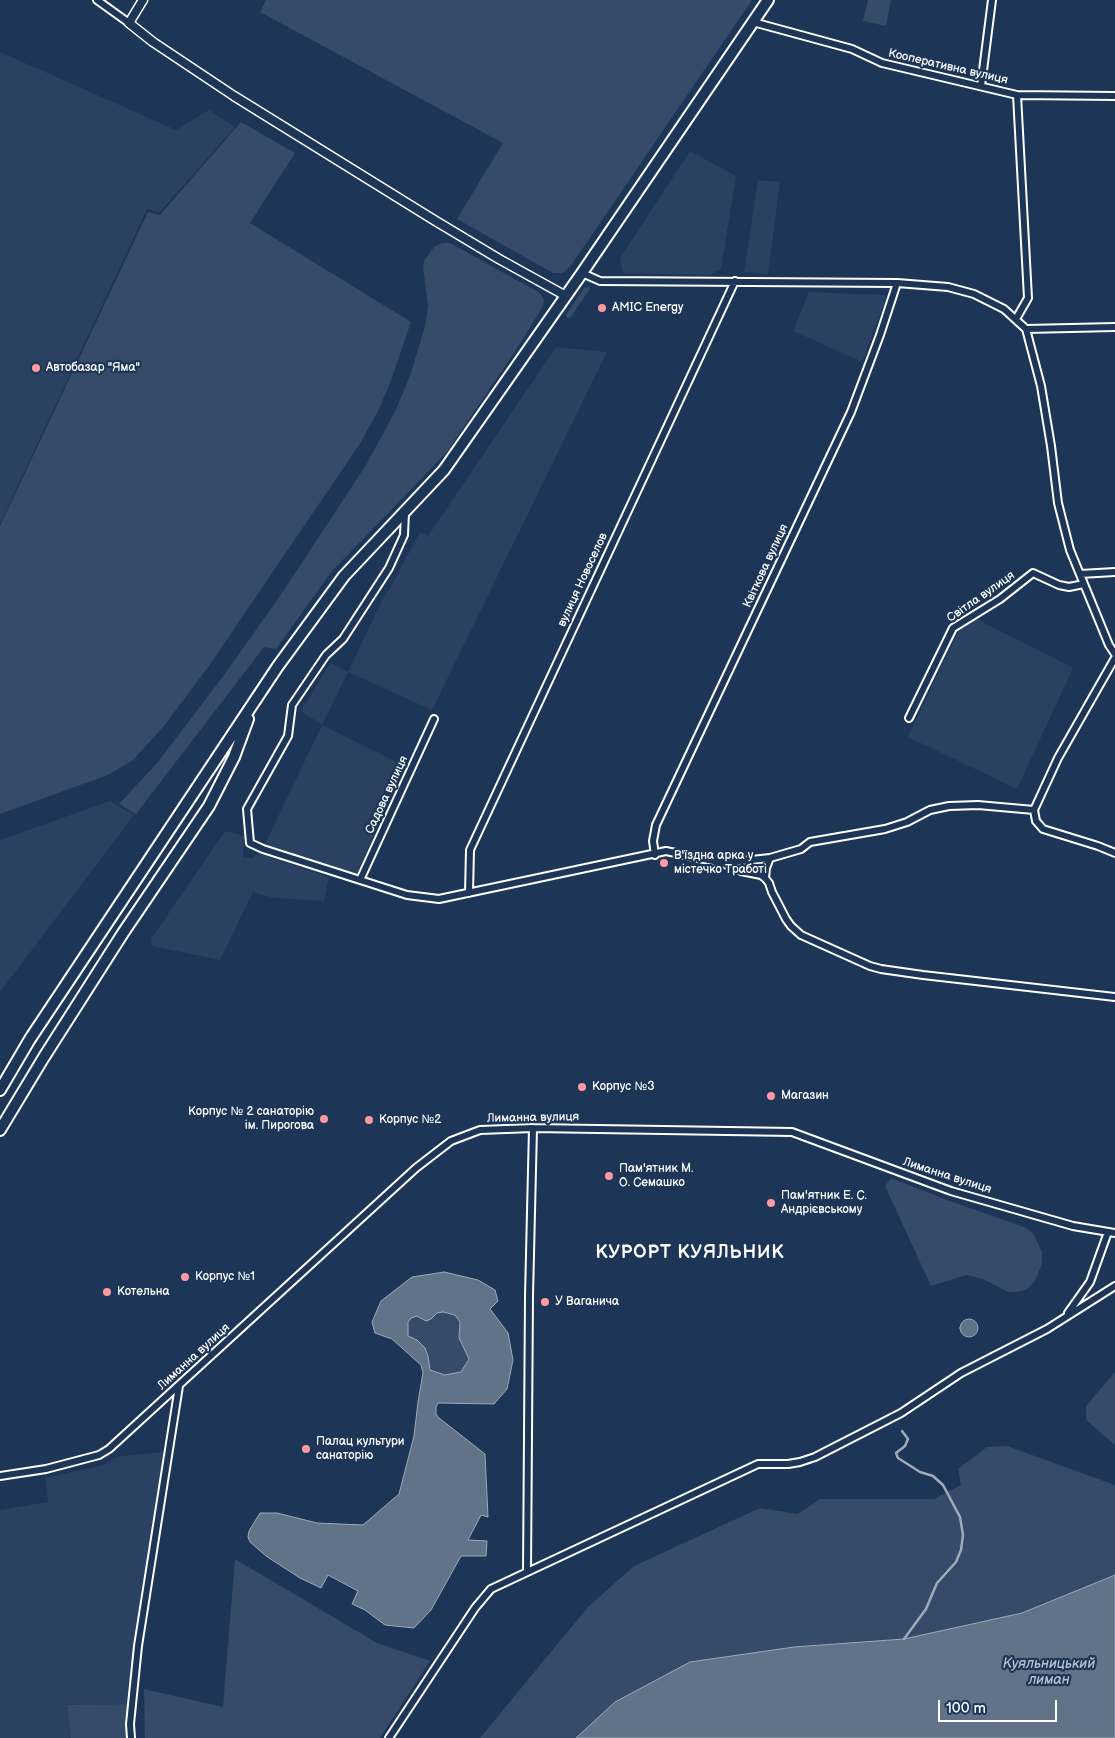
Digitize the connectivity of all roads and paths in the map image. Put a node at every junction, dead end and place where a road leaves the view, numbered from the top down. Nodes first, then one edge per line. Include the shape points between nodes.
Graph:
1 (97, 0) edge
2 (142, 0) edge
3 (768, 0) edge
4 (992, 0) edge
5 (753, 22) junction
6 (129, 23) junction
7 (980, 86) junction
8 (1017, 95) junction
9 (1115, 96) edge
10 (582, 274) junction
11 (735, 281) junction
12 (896, 283) junction
13 (566, 296) junction
14 (1016, 319) junction
15 (1115, 327) edge
16 (1026, 329) junction
17 (405, 512) junction
18 (1115, 572) edge
19 (1080, 574) junction
20 (1084, 584) junction
21 (1115, 654) edge
22 (1115, 658) edge
23 (254, 704) junction
24 (909, 718) dead end
25 (434, 719) dead end
26 (1034, 810) junction
27 (666, 851) junction
28 (1115, 853) edge
29 (655, 855) junction
30 (770, 858) junction
31 (663, 860) dead end
32 (723, 863) junction
33 (765, 878) junction
34 (360, 880) junction
35 (470, 893) junction
36 (1115, 997) edge
37 (0, 1090) edge
38 (533, 1128) junction
39 (0, 1130) edge
40 (1112, 1233) edge
41 (1115, 1286) edge
42 (1066, 1316) junction
43 (179, 1386) junction
44 (0, 1476) edge
45 (527, 1572) junction
46 (131, 1738) edge
47 (389, 1738) edge

1 - 6 street
2 - 6 street
3 - 5 highway
4 - 7 street
5 - 7 street, Кооперативна вулиця via 852,49 882,63
5 - 10 highway
6 - 13 street via 258,111 442,225
7 - 8 street, Кооперативна вулиця
8 - 9 street, Кооперативна вулиця
8 - 14 street via 1028,298
10 - 11 street via 600,281
10 - 13 highway
11 - 12 street
11 - 35 street, вулиця Новоселов via 470,850
12 - 14 street via 948,287 974,294
12 - 29 street, Квіткова вулиця via 850,412 656,825
13 - 17 highway via 444,470
14 - 16 street
15 - 16 street
16 - 19 street via 1041,386 1058,503
17 - 23 highway via 344,576
17 - 34 street via 404,535 390,568 343,639 326,655 292,705 288,736 247,809 250,843
18 - 19 street
19 - 20 street
20 - 21 street
20 - 24 street, Світла вулиця via 1059,585 1033,573 953,628
22 - 26 street via 1058,758
23 - 37 highway via 51,1007
23 - 39 highway via 234,757 209,806 123,933
25 - 34 street, Садова вулиця
26 - 28 street via 1036,821 1043,829
26 - 30 street via 978,804 949,806 930,810 885,830 822,839
27 - 29 street
27 - 31 street
27 - 32 street
29 - 35 street
30 - 32 street
30 - 33 street
32 - 33 street
33 - 36 street via 791,926 802,935 870,966
34 - 35 street via 407,895 440,899
38 - 40 street, Лиманна вулиця via 792,1132 951,1191 1073,1226
38 - 43 street, Лиманна вулиця via 480,1130 451,1141 433,1153
38 - 45 street
40 - 42 street via 1090,1282
41 - 42 street
42 - 45 street via 961,1373 901,1413 815,1457 788,1464 758,1464
43 - 44 street, Лиманна вулиця via 99,1455
43 - 46 street via 138,1646
45 - 47 street via 488,1592

